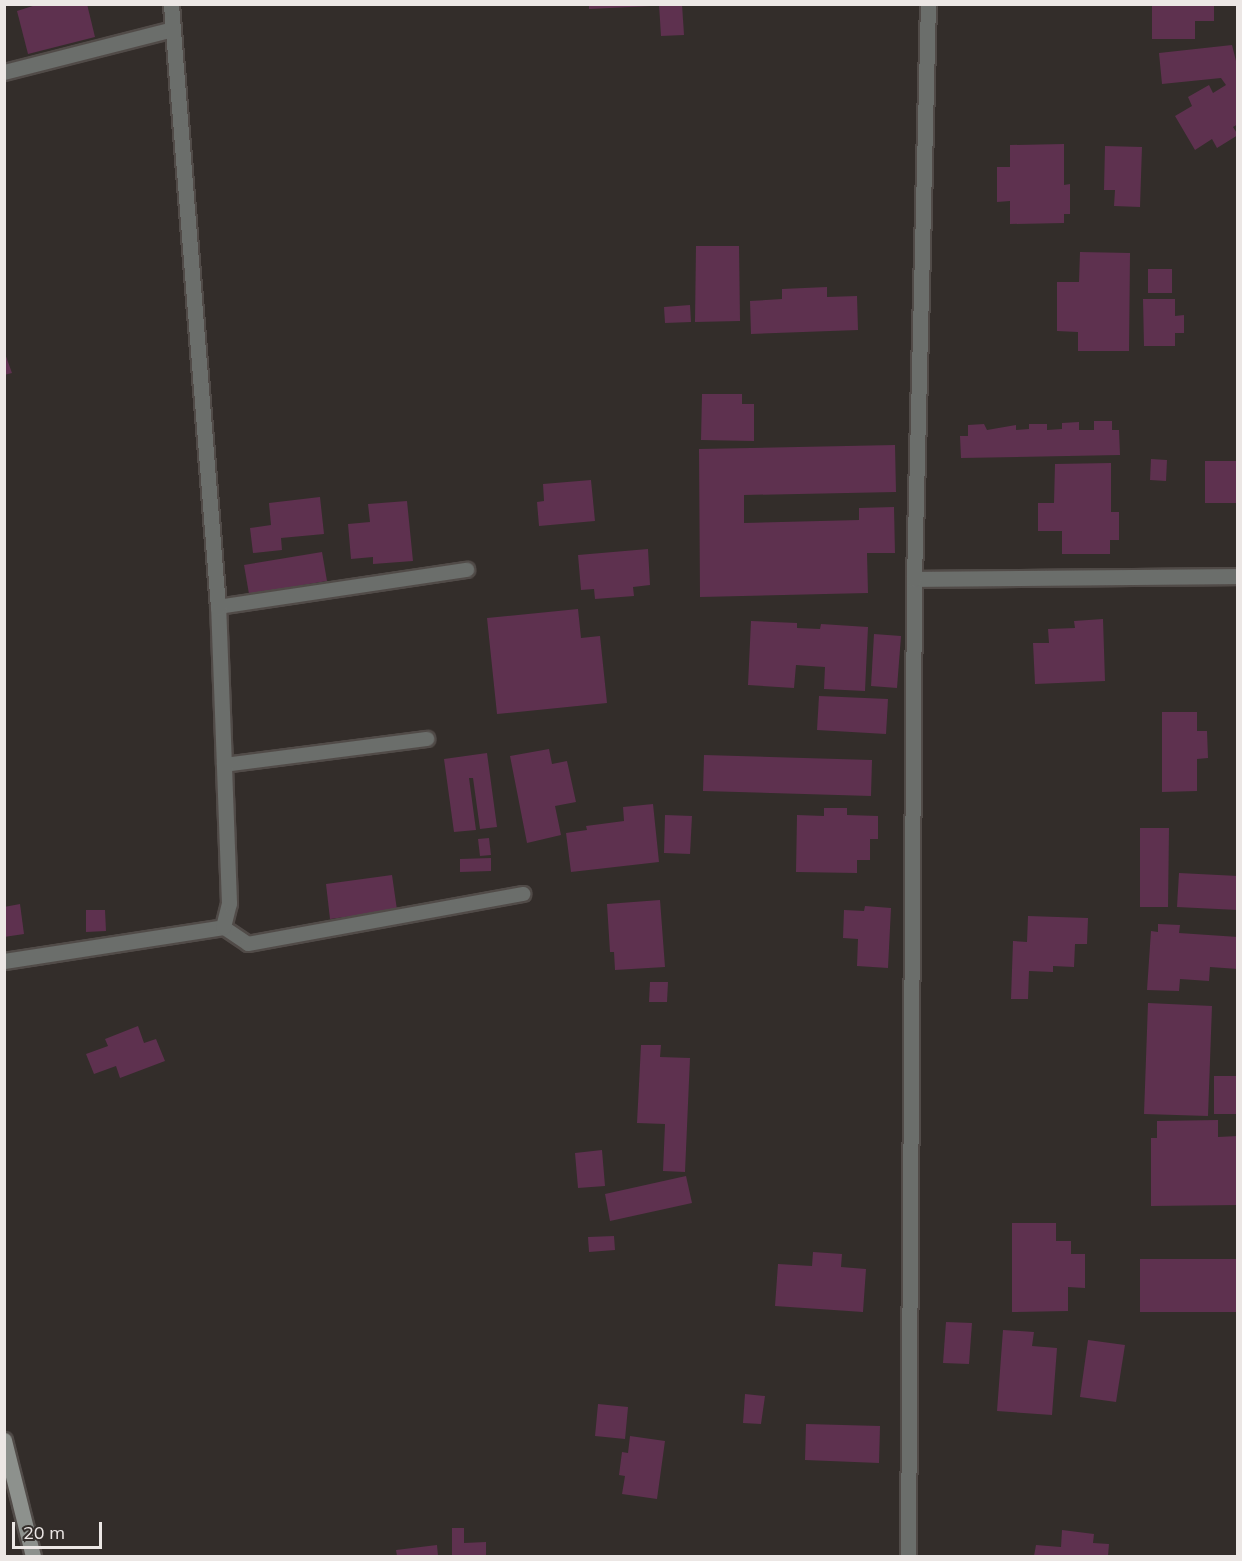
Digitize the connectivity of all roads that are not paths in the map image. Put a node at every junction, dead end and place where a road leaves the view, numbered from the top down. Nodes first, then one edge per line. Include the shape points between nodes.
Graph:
1 (171, 4) edge
2 (928, 4) edge
3 (173, 29) junction
4 (4, 72) edge
5 (467, 570) dead end
6 (1238, 576) edge
7 (914, 579) junction
8 (218, 607) junction
9 (427, 739) dead end
10 (224, 765) junction
11 (524, 894) dead end
12 (223, 927) junction
13 (4, 961) edge
14 (4, 1440) edge
15 (33, 1557) edge
16 (908, 1557) edge

1 - 3 street
2 - 7 street
3 - 4 street
3 - 8 street
5 - 8 lane
6 - 7 street
7 - 16 street
8 - 10 street
9 - 10 lane
10 - 12 street via 229,903
11 - 12 lane via 248,944
12 - 13 street
14 - 15 street

